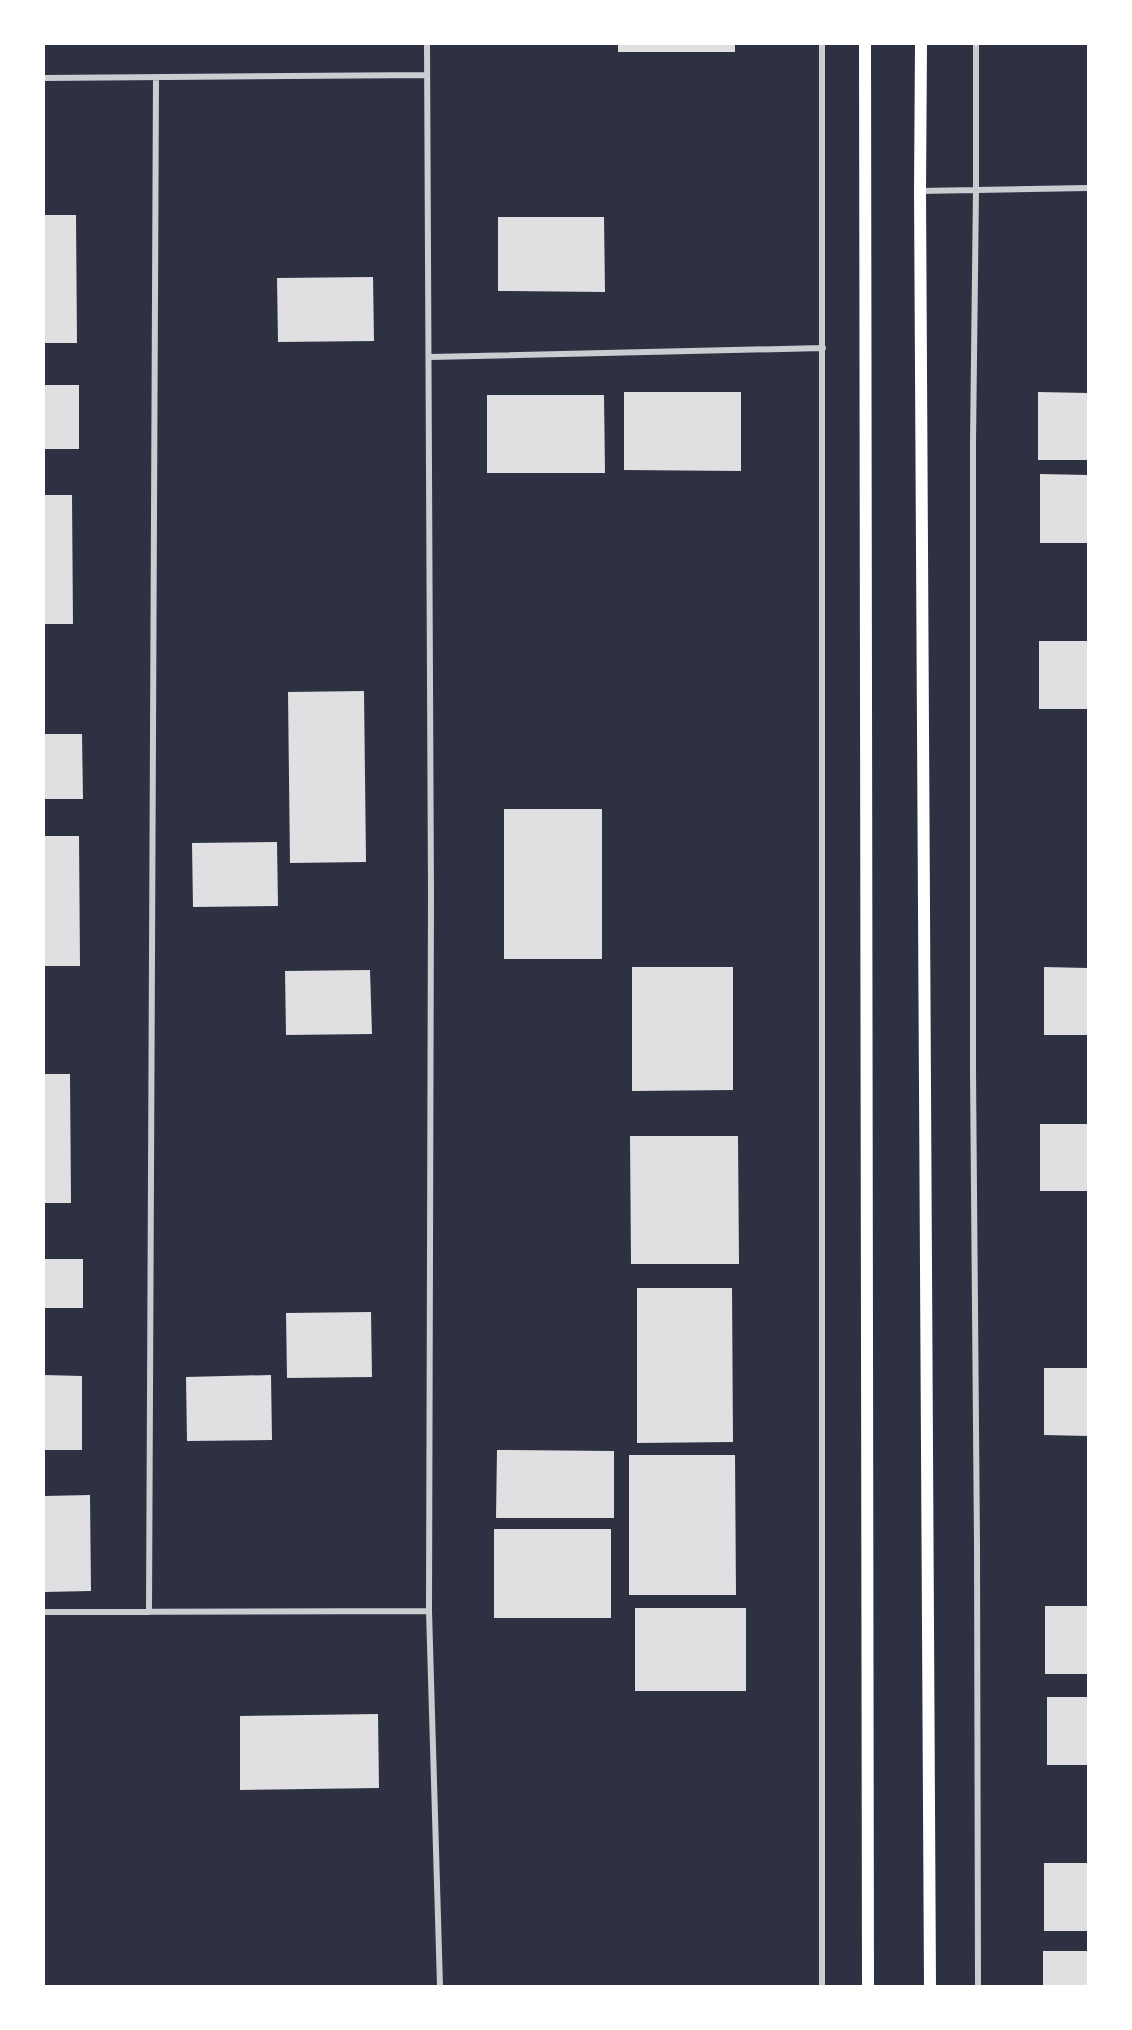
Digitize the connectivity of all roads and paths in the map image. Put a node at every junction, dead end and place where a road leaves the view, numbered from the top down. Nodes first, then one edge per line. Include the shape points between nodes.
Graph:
1 (427, 44) edge
2 (822, 44) edge
3 (865, 44) edge
4 (921, 44) edge
5 (976, 44) edge
6 (427, 75) junction
7 (156, 77) junction
8 (44, 78) edge
9 (1089, 188) edge
10 (976, 190) junction
11 (920, 191) junction
12 (823, 348) junction
13 (430, 357) junction
14 (429, 1611) junction
15 (44, 1612) edge
16 (149, 1612) junction
17 (440, 1986) edge
18 (822, 1986) edge
19 (868, 1986) edge
20 (930, 1986) edge
21 (978, 1986) edge

1 - 6 street
2 - 12 street
3 - 19 main road
4 - 11 main road
5 - 10 street
6 - 7 street
6 - 13 street
7 - 8 street
7 - 16 street
9 - 10 street
10 - 11 street
10 - 21 street via 973,1072
11 - 20 main road
12 - 13 street
12 - 18 street
13 - 14 street
14 - 16 street
14 - 17 street
15 - 16 street

